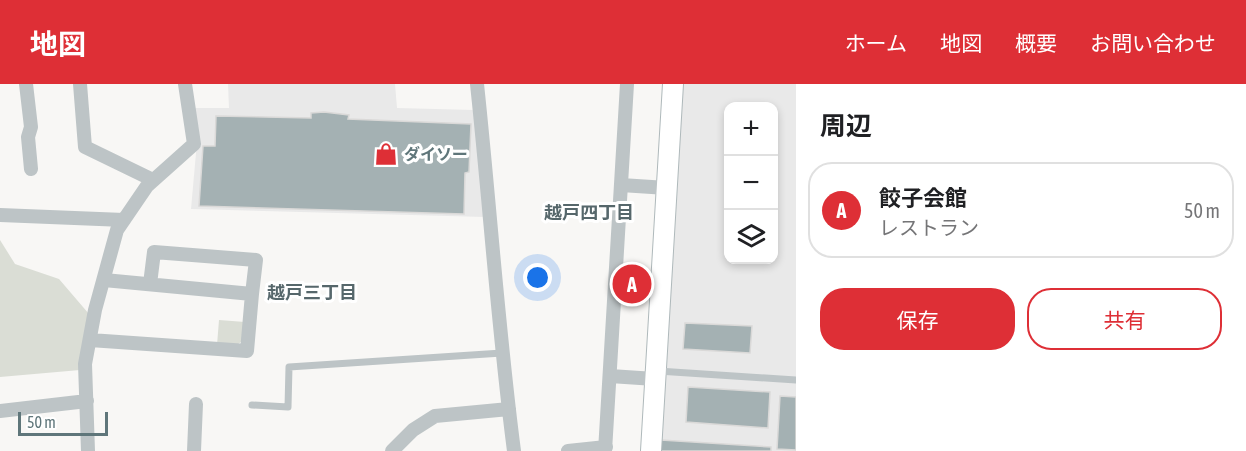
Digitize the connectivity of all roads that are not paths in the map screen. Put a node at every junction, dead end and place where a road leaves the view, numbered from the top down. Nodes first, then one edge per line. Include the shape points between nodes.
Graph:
1 (26, 84) edge
2 (80, 84) edge
3 (185, 84) edge
4 (477, 84) edge
5 (627, 84) edge
6 (673, 84) edge
7 (31, 169) dead end
8 (153, 180) junction
9 (621, 185) junction
10 (667, 188) junction
11 (0, 215) edge
12 (124, 220) junction
13 (104, 280) junction
14 (150, 284) junction
15 (252, 294) junction
16 (90, 340) junction
17 (502, 353) junction
18 (656, 375) junction
19 (610, 376) junction
20 (796, 380) edge
21 (87, 401) junction
22 (196, 404) dead end
23 (252, 405) dead end
24 (509, 409) junction
25 (0, 411) edge
26 (606, 449) edge
27 (88, 451) edge
28 (194, 451) edge
29 (392, 451) edge
30 (514, 451) edge
31 (568, 451) edge
32 (651, 451) edge

1 - 7 street
2 - 8 street via 86,147
3 - 8 street via 194,144
4 - 17 street
5 - 9 street
6 - 10 street
8 - 12 street
9 - 10 street
9 - 19 street
10 - 18 street
11 - 12 street
12 - 13 street via 117,230
13 - 14 street
13 - 16 street
14 - 15 street
14 - 15 street via 154,252 256,260
15 - 16 street via 247,351
16 - 21 street
17 - 23 lane via 289,367 288,407
17 - 24 street
18 - 19 street
18 - 20 lane
18 - 32 street
19 - 26 street
21 - 25 street
21 - 27 street
22 - 28 street
24 - 29 street via 435,416 413,430
24 - 30 street
26 - 31 street

